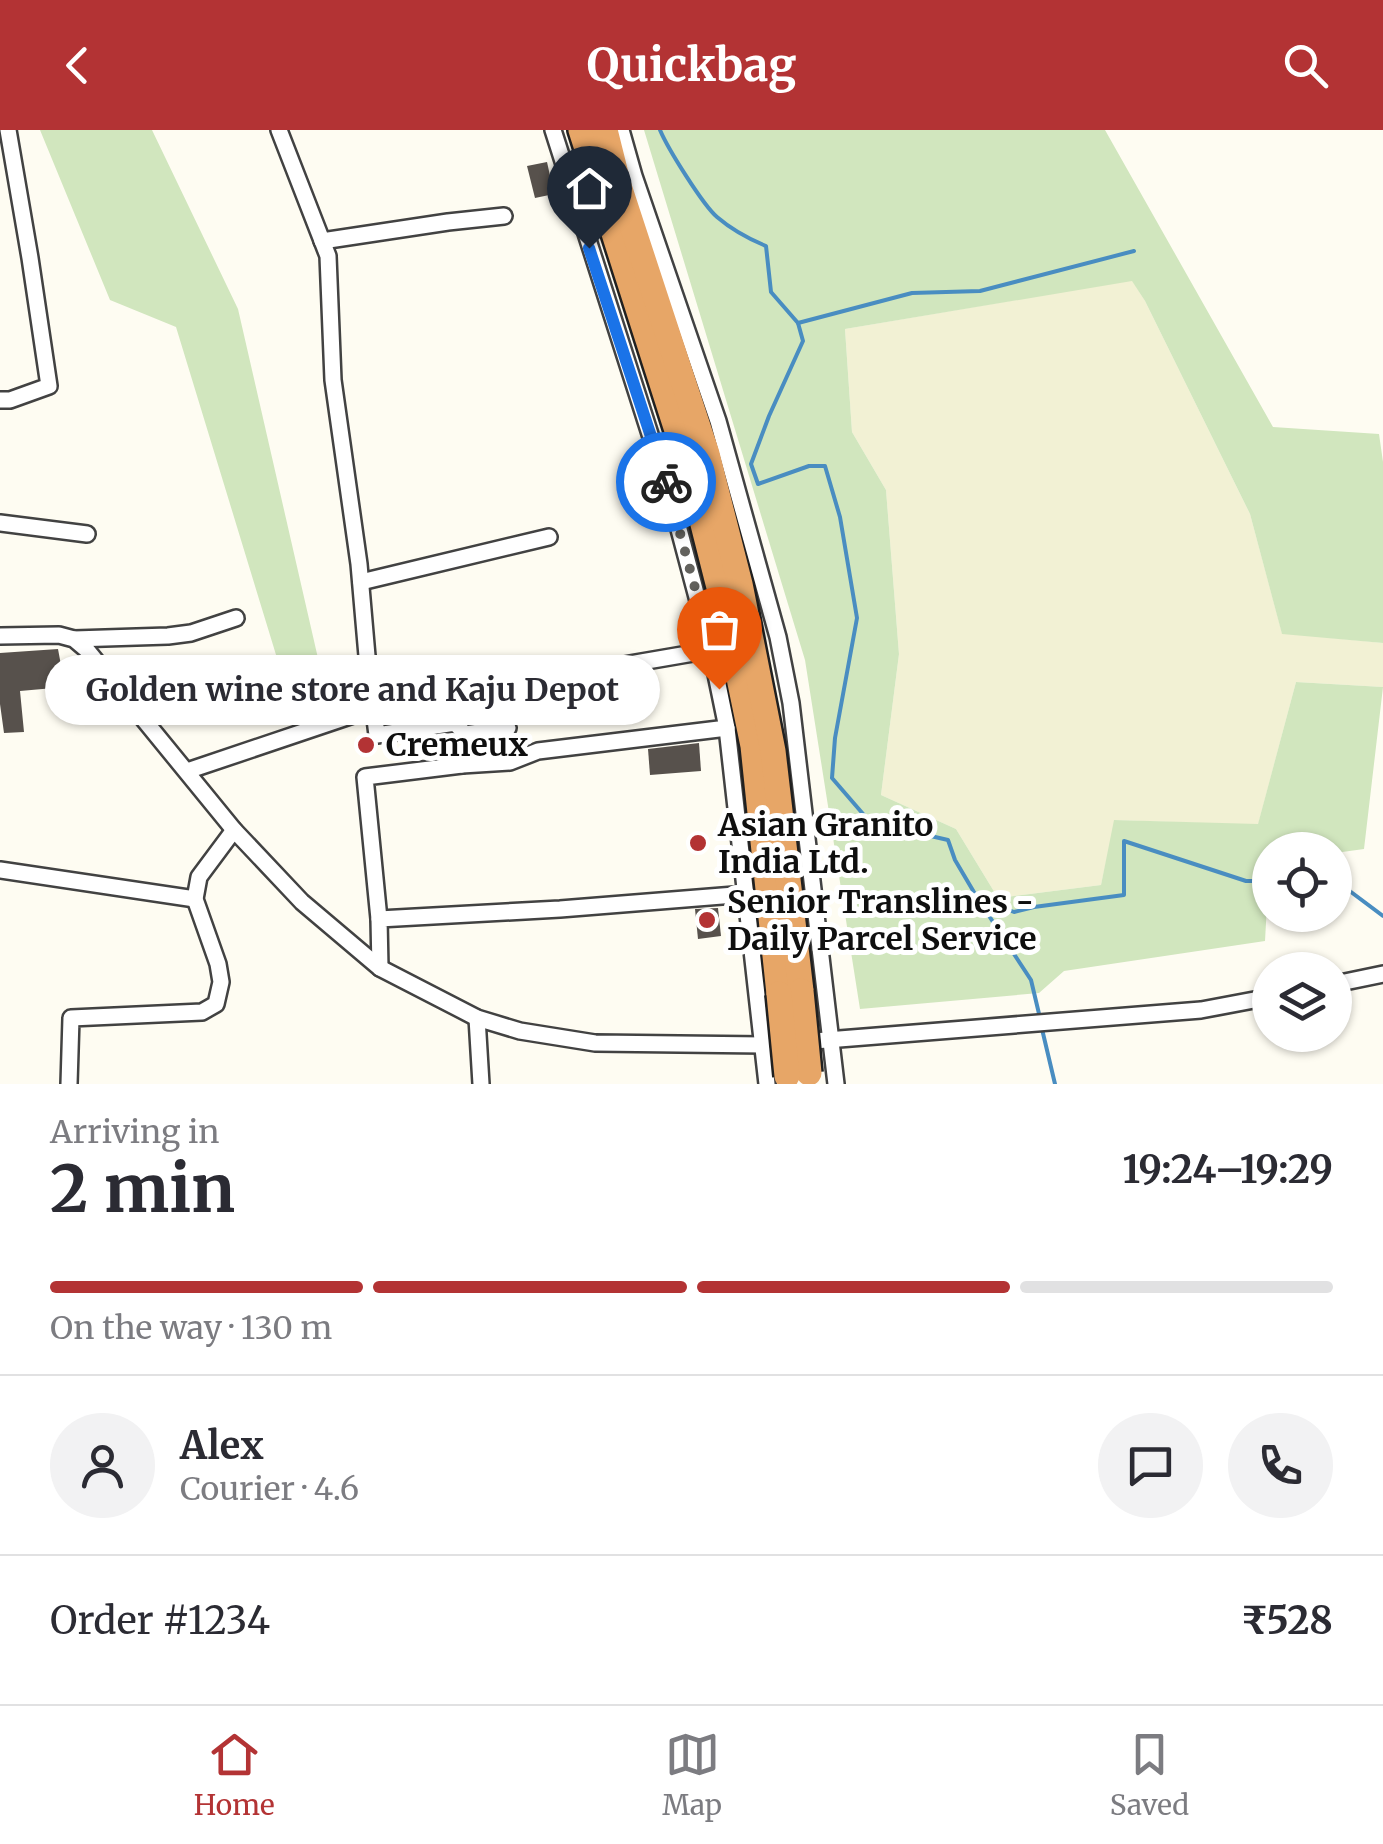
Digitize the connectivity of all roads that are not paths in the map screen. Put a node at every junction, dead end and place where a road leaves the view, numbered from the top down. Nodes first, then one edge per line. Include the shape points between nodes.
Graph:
1 (8, 130) edge
2 (279, 130) edge
3 (553, 130) edge
4 (581, 130) edge
5 (604, 130) edge
6 (621, 130) edge
7 (504, 216) dead end
8 (322, 242) junction
9 (0, 400) edge
10 (0, 524) edge
11 (87, 534) dead end
12 (550, 538) dead end
13 (361, 582) junction
14 (236, 618) dead end
15 (0, 636) edge
16 (74, 639) junction
17 (712, 650) junction
18 (374, 708) junction
19 (508, 728) dead end
20 (727, 728) junction
21 (465, 734) junction
22 (462, 765) junction
23 (187, 771) junction
24 (234, 830) junction
25 (0, 870) edge
26 (748, 894) junction
27 (195, 899) junction
28 (379, 919) junction
29 (380, 968) junction
30 (1383, 974) edge
31 (1352, 980) edge
32 (790, 992) junction
33 (1252, 1000) edge
34 (477, 1018) junction
35 (831, 1041) junction
36 (764, 1046) junction
37 (792, 1080) edge
38 (69, 1084) edge
39 (480, 1084) edge
40 (836, 1084) edge

1 - 9 street via 49,386
2 - 8 street
3 - 17 street
4 - 32 highway via 688,465 726,615
5 - 32 highway via 707,454 740,584 773,751
6 - 35 street via 718,421 778,637 792,703
7 - 8 street
8 - 13 street
10 - 11 street
12 - 13 street
13 - 18 street
14 - 16 street via 168,636
15 - 16 street
16 - 23 street
17 - 18 street
17 - 20 street
18 - 21 street via 377,735 455,723
18 - 23 street
19 - 21 street
20 - 22 street
20 - 26 street
21 - 22 street
22 - 28 street via 366,778
23 - 24 street
24 - 27 street via 199,878
24 - 29 street via 302,902
25 - 27 street
26 - 28 street
26 - 36 street
27 - 38 street via 218,964 216,1004 202,1012 71,1018
28 - 29 street
29 - 34 street
30 - 31 street
32 - 37 highway, bridge
33 - 35 street
34 - 36 street via 595,1043
34 - 39 street
35 - 36 street
35 - 40 street
36 - 37 street

